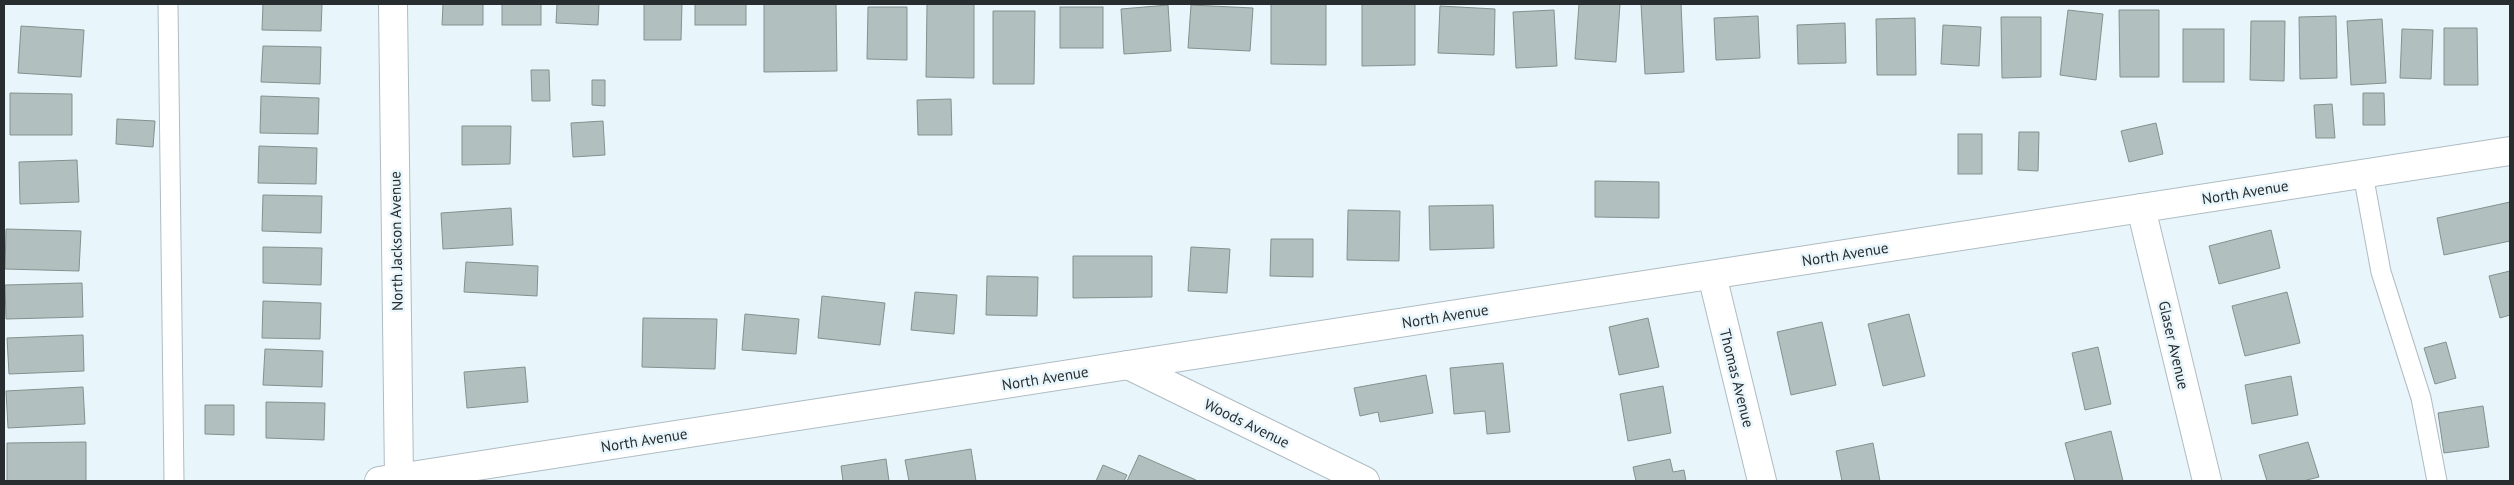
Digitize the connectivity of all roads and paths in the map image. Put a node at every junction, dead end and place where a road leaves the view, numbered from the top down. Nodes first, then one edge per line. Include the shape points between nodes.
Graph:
1 (168, 4) edge
2 (393, 4) edge
3 (2510, 151) edge
4 (2363, 174) junction
5 (2141, 208) junction
6 (1712, 274) junction
7 (1128, 365) junction
8 (389, 480) edge
9 (174, 481) edge
10 (1365, 481) edge
11 (1762, 481) edge
12 (2207, 481) edge
13 (2437, 481) edge

1 - 9 lane
2 - 8 street, North Jackson Avenue
3 - 4 street, North Avenue
4 - 5 street, North Avenue
4 - 13 lane via 2381,272 2421,398
5 - 6 street, North Avenue
5 - 12 street, Glaser Avenue
6 - 7 street, North Avenue
6 - 11 street, Thomas Avenue
7 - 8 street, North Avenue
7 - 10 street, Woods Avenue

